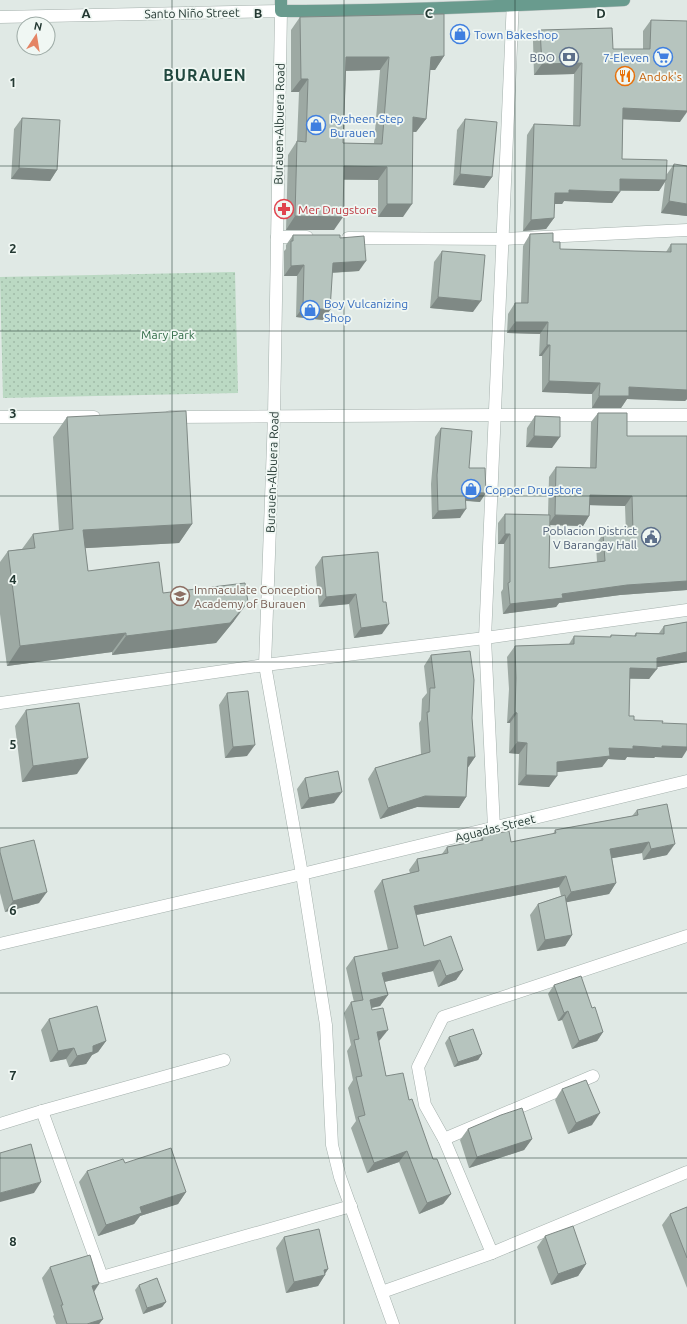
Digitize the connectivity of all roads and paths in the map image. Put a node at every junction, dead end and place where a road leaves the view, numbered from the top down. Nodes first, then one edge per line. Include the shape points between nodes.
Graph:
1 (624, 0) edge
2 (513, 3) edge
3 (281, 5) edge
4 (0, 17) edge
5 (687, 230) edge
6 (277, 237) junction
7 (316, 238) edge
8 (339, 238) edge
9 (503, 239) junction
10 (494, 415) junction
11 (687, 415) edge
12 (274, 416) junction
13 (0, 417) edge
14 (102, 417) edge
15 (157, 417) edge
16 (687, 610) edge
17 (485, 638) junction
18 (265, 665) junction
19 (0, 703) edge
20 (687, 781) edge
21 (494, 828) junction
22 (302, 874) junction
23 (687, 936) edge
24 (0, 944) edge
25 (224, 1060) dead end
26 (593, 1076) dead end
27 (42, 1111) junction
28 (0, 1124) edge
29 (444, 1139) junction
30 (687, 1172) edge
31 (351, 1206) junction
32 (492, 1253) junction
33 (382, 1292) junction
34 (393, 1324) edge

1 - 2 main road, Santo Niño Street
2 - 3 main road, Santo Niño Street via 338,11
2 - 9 street
3 - 4 street, Santo Niño Street
3 - 6 street, Burauen-Albuera Road
5 - 9 street
6 - 7 street
6 - 12 street, Burauen-Albuera Road
8 - 9 street
9 - 10 street
10 - 11 street
10 - 12 street
10 - 17 street
12 - 15 street
12 - 18 street, Burauen-Albuera Road
13 - 14 street
16 - 17 street
17 - 18 street
17 - 21 street
18 - 19 street
18 - 22 street, Burauen-Albuera Road
20 - 21 street, Aguadas Street
21 - 22 street, Aguadas Street
22 - 24 street, Aguadas Street
22 - 31 street, Burauen-Albuera Road via 326,1025 332,1145
23 - 29 street via 443,1017 418,1067 425,1105
25 - 27 street
26 - 29 street
27 - 28 street
27 - 31 street via 102,1277
29 - 32 street
30 - 32 street
31 - 33 street, Burauen-Albuera Road
32 - 33 street
33 - 34 street, Burauen-Albuera Road

